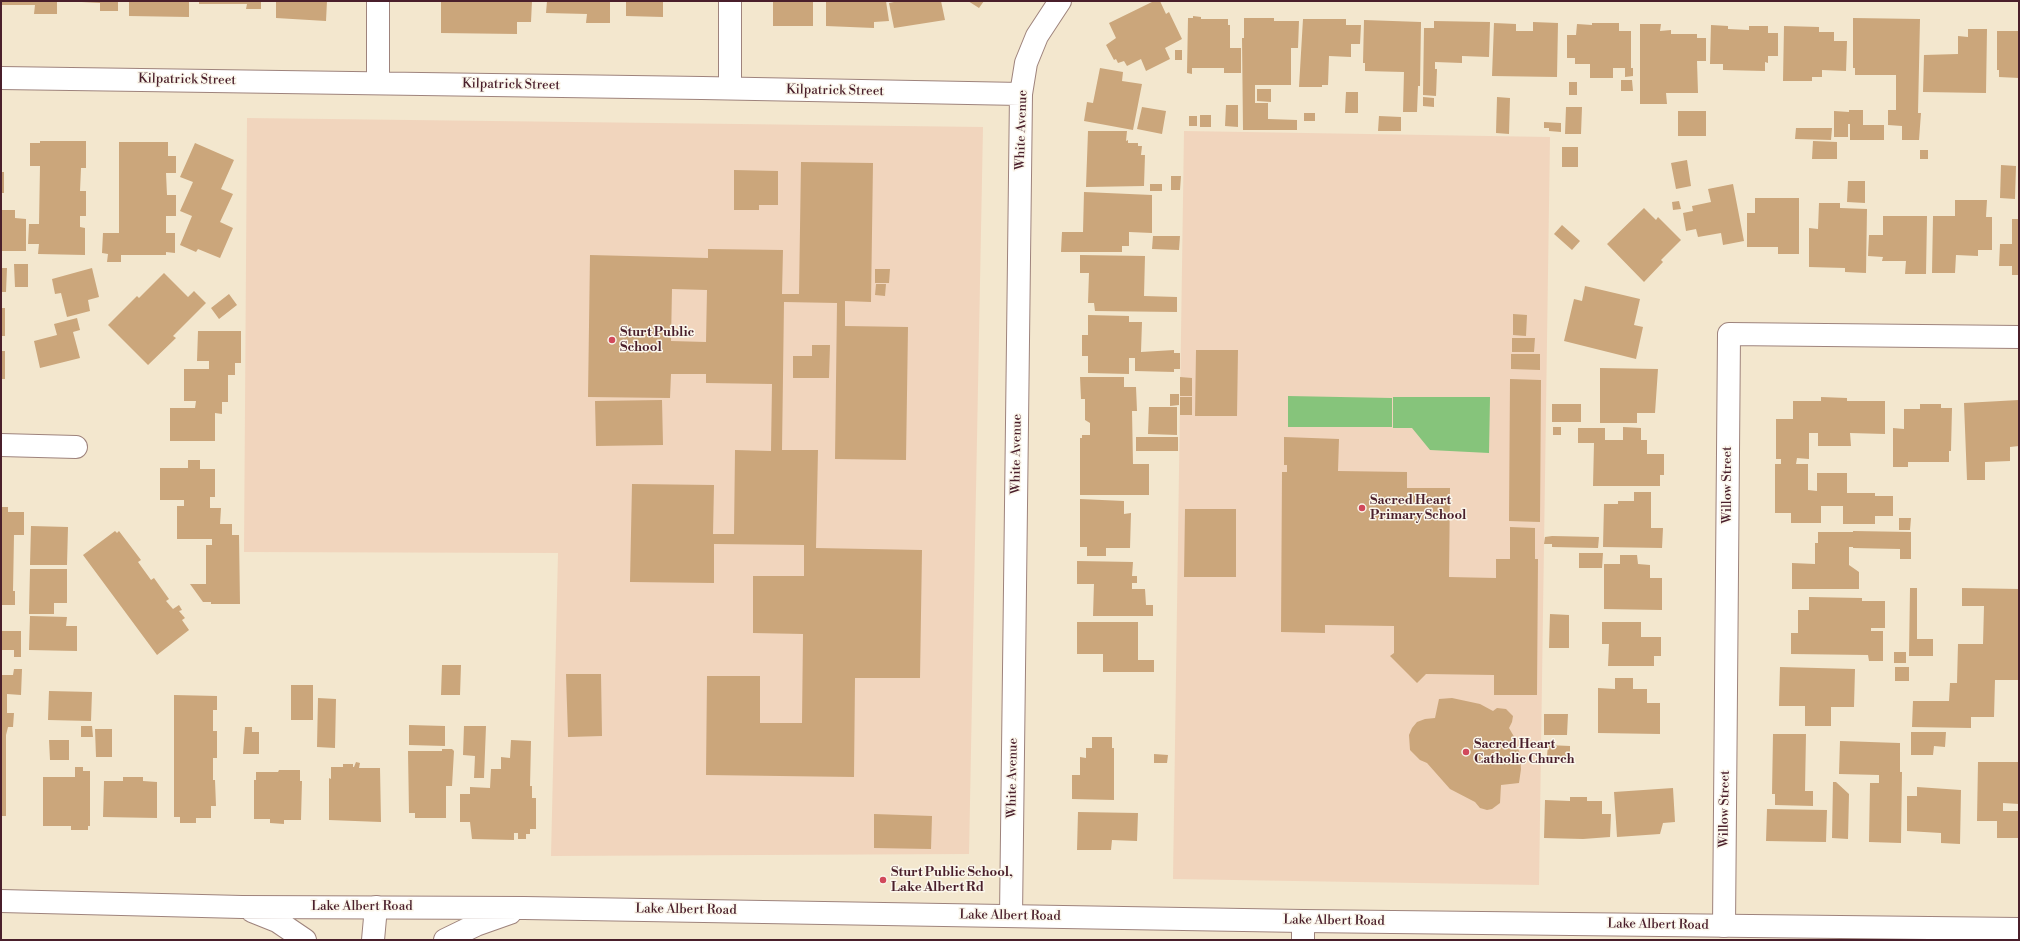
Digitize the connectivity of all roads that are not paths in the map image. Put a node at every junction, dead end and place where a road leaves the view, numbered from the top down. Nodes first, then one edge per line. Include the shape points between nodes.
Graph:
1 (378, 1) edge
2 (730, 1) edge
3 (1060, 1) edge
4 (1, 78) edge
5 (378, 82) junction
6 (730, 88) junction
7 (1021, 94) junction
8 (2019, 338) edge
9 (1, 446) edge
10 (76, 447) dead end
11 (1, 902) edge
12 (242, 907) junction
13 (376, 907) junction
14 (524, 908) junction
15 (1011, 916) junction
16 (1724, 926) junction
17 (2019, 929) edge
18 (1303, 930) edge
19 (305, 940) edge
20 (373, 940) edge
21 (445, 940) edge

1 - 5 street
2 - 6 street
3 - 7 street, White Avenue via 1037,36 1026,63
4 - 5 street, Kilpatrick Street
5 - 6 street, Kilpatrick Street
6 - 7 street, Kilpatrick Street
7 - 15 street, White Avenue
8 - 16 street, Willow Street via 1729,334
9 - 10 street
11 - 12 street, Lake Albert Road
12 - 13 street, Lake Albert Road
12 - 19 street via 277,921
13 - 14 street, Lake Albert Road
13 - 20 street
14 - 15 street, Lake Albert Road
14 - 21 street via 476,925
15 - 18 street, Lake Albert Road
16 - 17 street, Lake Albert Road
16 - 18 street, Lake Albert Road

